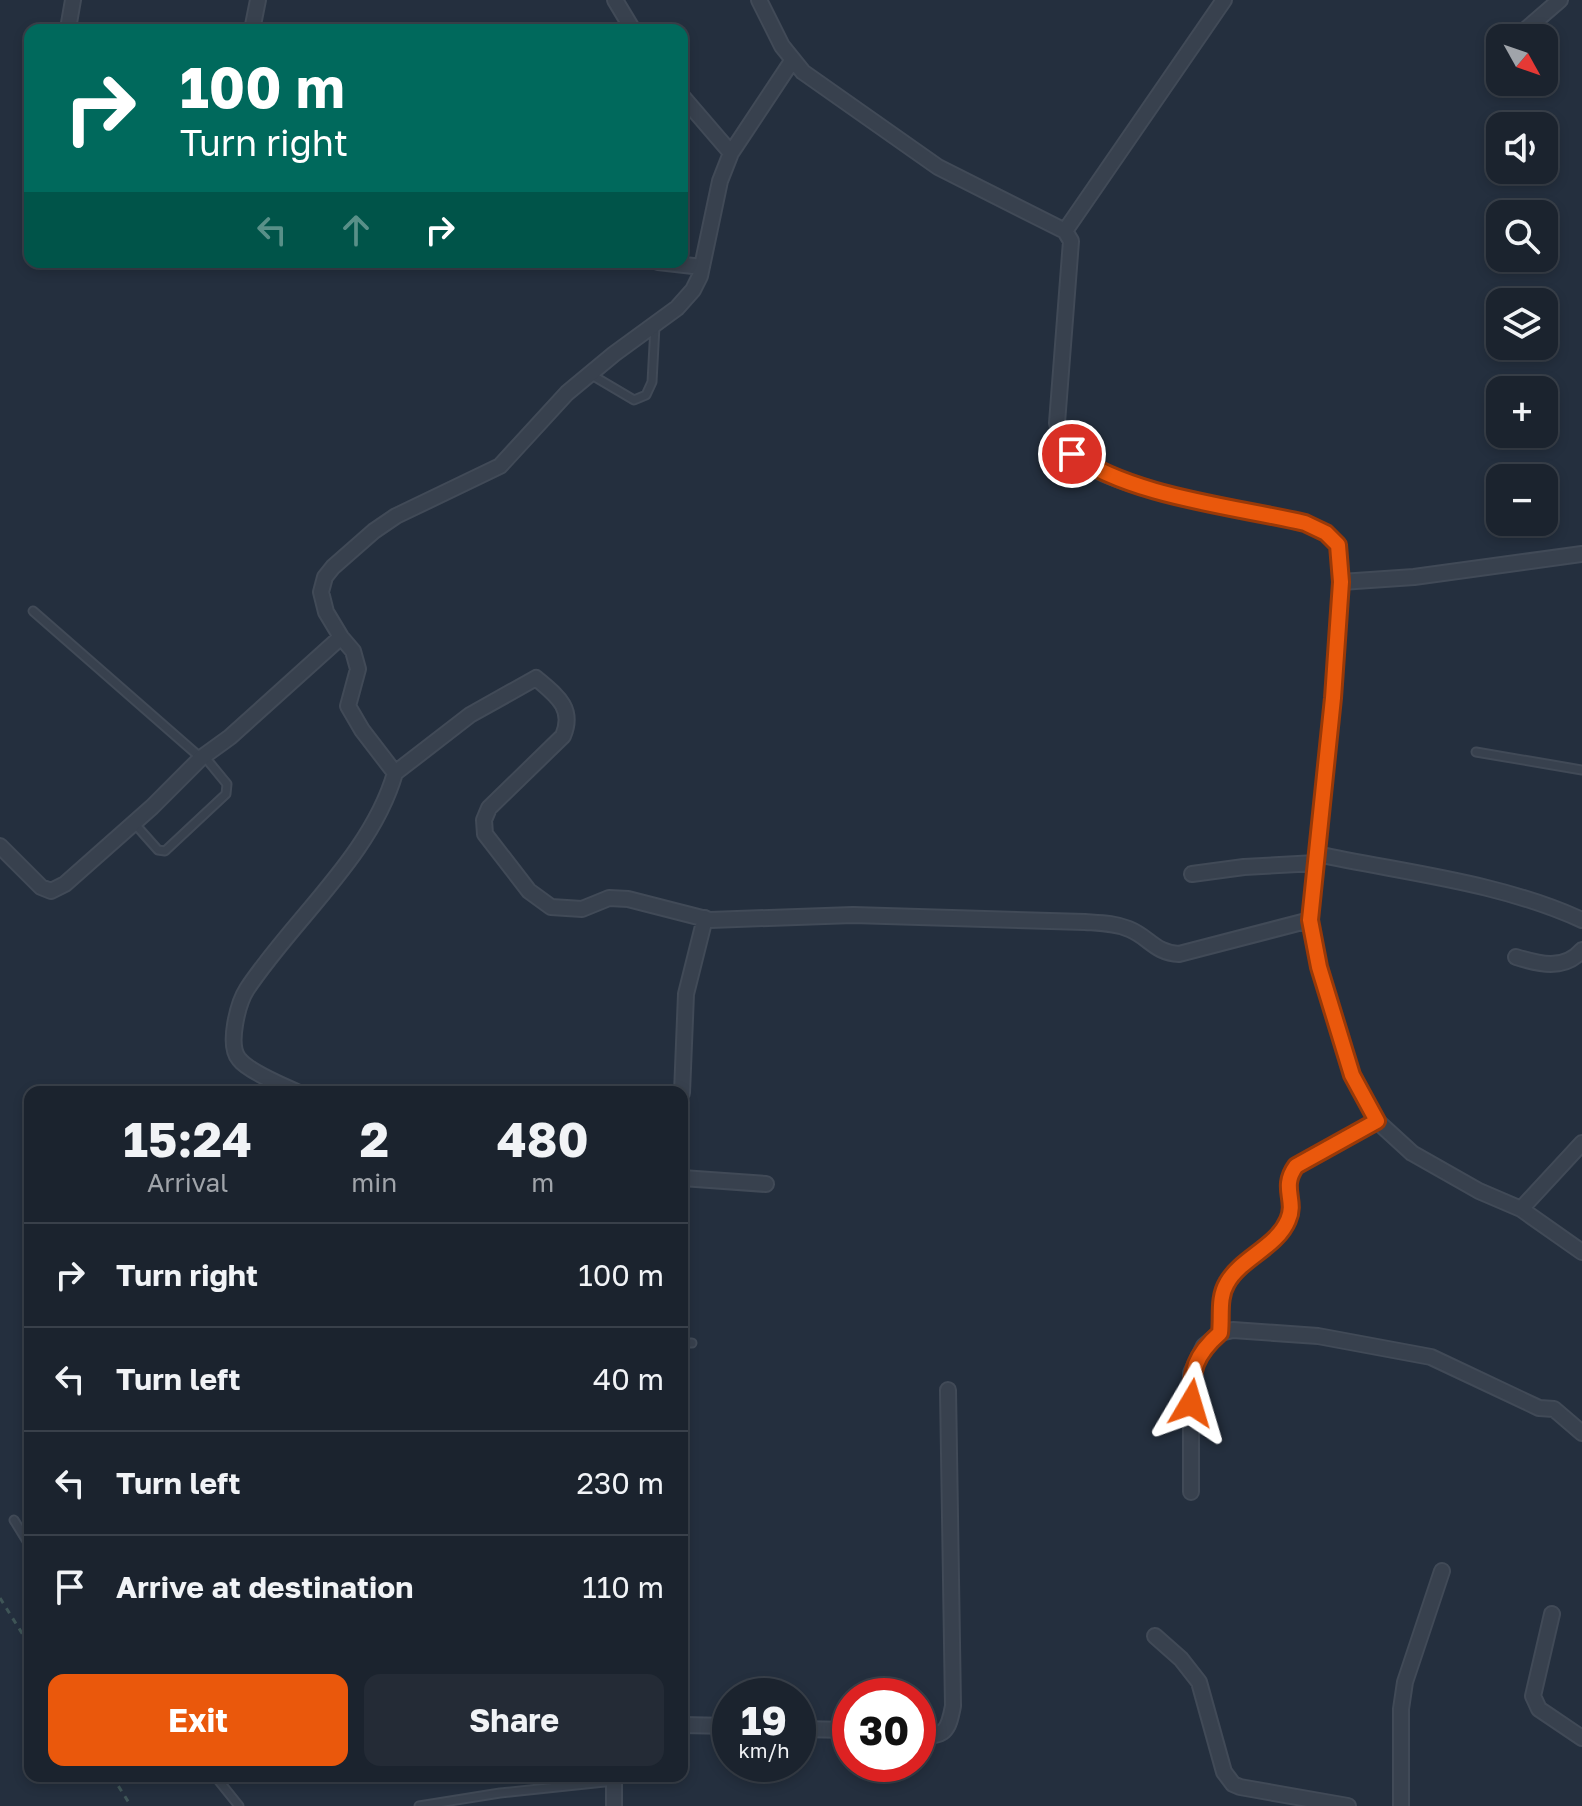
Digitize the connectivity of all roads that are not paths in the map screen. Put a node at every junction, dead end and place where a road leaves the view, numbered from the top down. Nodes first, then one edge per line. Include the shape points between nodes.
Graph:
1 (73, 0) edge
2 (258, 0) edge
3 (615, 0) edge
4 (759, 0) edge
5 (1224, 0) edge
6 (1560, 0) edge
7 (69, 23) dead end
8 (253, 24) edge
9 (629, 24) edge
10 (1532, 24) edge
11 (792, 61) junction
12 (688, 103) edge
13 (731, 153) junction
14 (1065, 231) junction
15 (688, 265) edge
16 (702, 267) junction
17 (656, 324) junction
18 (590, 374) junction
19 (1582, 554) edge
20 (1341, 582) junction
21 (33, 611) dead end
22 (341, 637) junction
23 (1476, 752) dead end
24 (203, 757) junction
25 (1582, 770) edge
26 (395, 773) junction
27 (134, 823) junction
28 (0, 846) edge
29 (1316, 859) junction
30 (1192, 874) dead end
31 (705, 918) junction
32 (1310, 920) junction
33 (1582, 920) edge
34 (1516, 957) dead end
35 (1580, 958) edge
36 (282, 1086) edge
37 (682, 1086) edge
38 (1377, 1121) junction
39 (1582, 1143) edge
40 (688, 1178) edge
41 (766, 1184) dead end
42 (1521, 1209) junction
43 (1582, 1252) edge
44 (1220, 1333) junction
45 (688, 1343) edge
46 (692, 1343) dead end
47 (948, 1390) dead end
48 (1582, 1433) edge
49 (1191, 1492) dead end
50 (14, 1520) dead end
51 (24, 1536) edge
52 (1442, 1571) dead end
53 (1552, 1614) dead end
54 (1155, 1636) dead end
55 (688, 1725) edge
56 (712, 1726) edge
57 (936, 1736) edge
58 (1582, 1738) edge
59 (220, 1782) edge
60 (584, 1782) edge
61 (614, 1782) edge
62 (239, 1806) edge
63 (419, 1806) edge
64 (614, 1806) edge
65 (1348, 1806) edge
66 (1401, 1806) edge

1 - 7 street
2 - 8 street
3 - 9 street
4 - 11 street
5 - 14 street
6 - 10 street
11 - 13 street
11 - 14 street via 938,167
12 - 13 street
13 - 16 street
14 - 20 street via 1071,241 1060,439 1095,470 1305,523 1326,533 1338,545
15 - 16 street
16 - 17 street via 693,290
17 - 18 street
17 - 18 lane via 652,382 646,395 634,400
18 - 22 street via 500,466 396,516 333,567 321,592
19 - 20 street
20 - 29 street
21 - 24 lane
22 - 24 street
22 - 26 street via 353,651 358,669 348,706
23 - 25 lane
24 - 27 street
24 - 27 lane via 227,784 226,794 165,851
26 - 31 street via 470,715 536,678 568,712 568,725 489,808 485,834 529,891 551,907 582,909 609,898 628,899
26 - 36 street via 378,817 245,992 232,1039 238,1059
27 - 28 street via 51,891
29 - 30 street
29 - 32 street
29 - 33 street via 1474,885
31 - 32 street via 853,915 1085,922 1129,929 1165,953 1179,954
31 - 37 street via 686,994
32 - 38 street via 1352,1075
34 - 35 street via 1543,966
38 - 42 street via 1412,1153
38 - 44 street via 1296,1166 1289,1176 1288,1222 1226,1284
39 - 42 street
40 - 41 street
42 - 43 street
44 - 48 street via 1318,1336 1431,1357 1539,1408 1554,1409
44 - 49 street via 1204,1346 1191,1373
45 - 46 lane
47 - 57 street via 953,1706 950,1723
50 - 51 lane
52 - 66 street via 1405,1682
53 - 58 street via 1533,1696 1539,1709
54 - 65 street via 1194,1671 1224,1772 1233,1784
55 - 56 street
59 - 62 lane
60 - 63 lane
61 - 64 street

